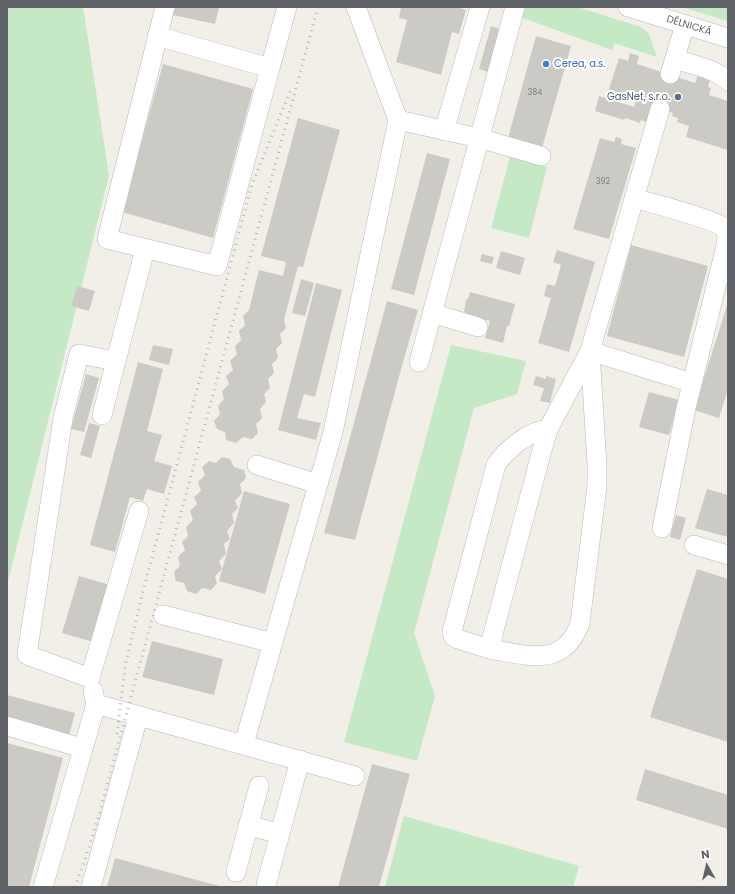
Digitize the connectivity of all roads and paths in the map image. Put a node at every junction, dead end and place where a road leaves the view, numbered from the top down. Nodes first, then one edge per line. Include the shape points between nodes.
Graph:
1 (165, 7) edge
2 (287, 7) edge
3 (356, 7) edge
4 (480, 7) edge
5 (515, 7) edge
6 (628, 7) edge
7 (685, 25) junction
8 (157, 36) junction
9 (728, 38) edge
10 (270, 68) junction
11 (728, 81) edge
12 (660, 109) tunnel mouth
13 (398, 120) junction
14 (444, 131) junction
15 (480, 138) junction
16 (541, 156) dead end
17 (634, 198) junction
18 (145, 249) junction
19 (432, 313) junction
20 (478, 327) dead end
21 (590, 351) junction
22 (115, 361) junction
23 (418, 362) dead end
24 (692, 383) junction
25 (102, 415) dead end
26 (548, 430) junction
27 (257, 465) dead end
28 (318, 484) junction
29 (139, 511) dead end
30 (662, 528) dead end
31 (694, 544) dead end
32 (728, 555) edge
33 (163, 614) dead end
34 (273, 642) junction
35 (489, 649) junction
36 (90, 678) junction
37 (96, 704) junction
38 (138, 717) junction
39 (7, 726) edge
40 (244, 744) junction
41 (82, 748) junction
42 (300, 760) junction
43 (355, 776) dead end
44 (259, 786) dead end
45 (248, 825) junction
46 (280, 834) junction
47 (236, 872) dead end
48 (266, 885) dead end
49 (43, 887) edge
50 (91, 887) edge

1 - 8 street
2 - 10 street
3 - 13 street
4 - 14 street
5 - 15 street
6 - 7 street, DĚLNICKÁ
7 - 9 street, DĚLNICKÁ
7 - 11 street via 672,66 713,71
8 - 10 street
8 - 18 street via 107,240
10 - 18 street via 217,266
12 - 17 street
13 - 14 street
13 - 28 street via 333,432
14 - 15 street
15 - 16 street
15 - 19 street
17 - 21 street
17 - 24 street via 712,221 725,229 727,235
18 - 22 street
19 - 20 street
19 - 23 street
21 - 24 street
21 - 26 street
21 - 35 street via 597,486 578,627 567,646 559,652 547,655 534,656
22 - 25 street
22 - 36 street via 79,354 63,418 27,655
24 - 30 street
26 - 35 street
26 - 35 street via 534,432 504,455 496,465 452,631 453,636 458,639
27 - 28 street
28 - 34 street
29 - 36 street
31 - 32 street
33 - 34 street
34 - 40 street
36 - 37 street
37 - 38 street
37 - 41 street
38 - 40 street
38 - 50 street
39 - 41 street
40 - 42 street
41 - 49 street
42 - 43 street
42 - 46 street
44 - 45 street
45 - 46 street
45 - 47 street
46 - 48 street

